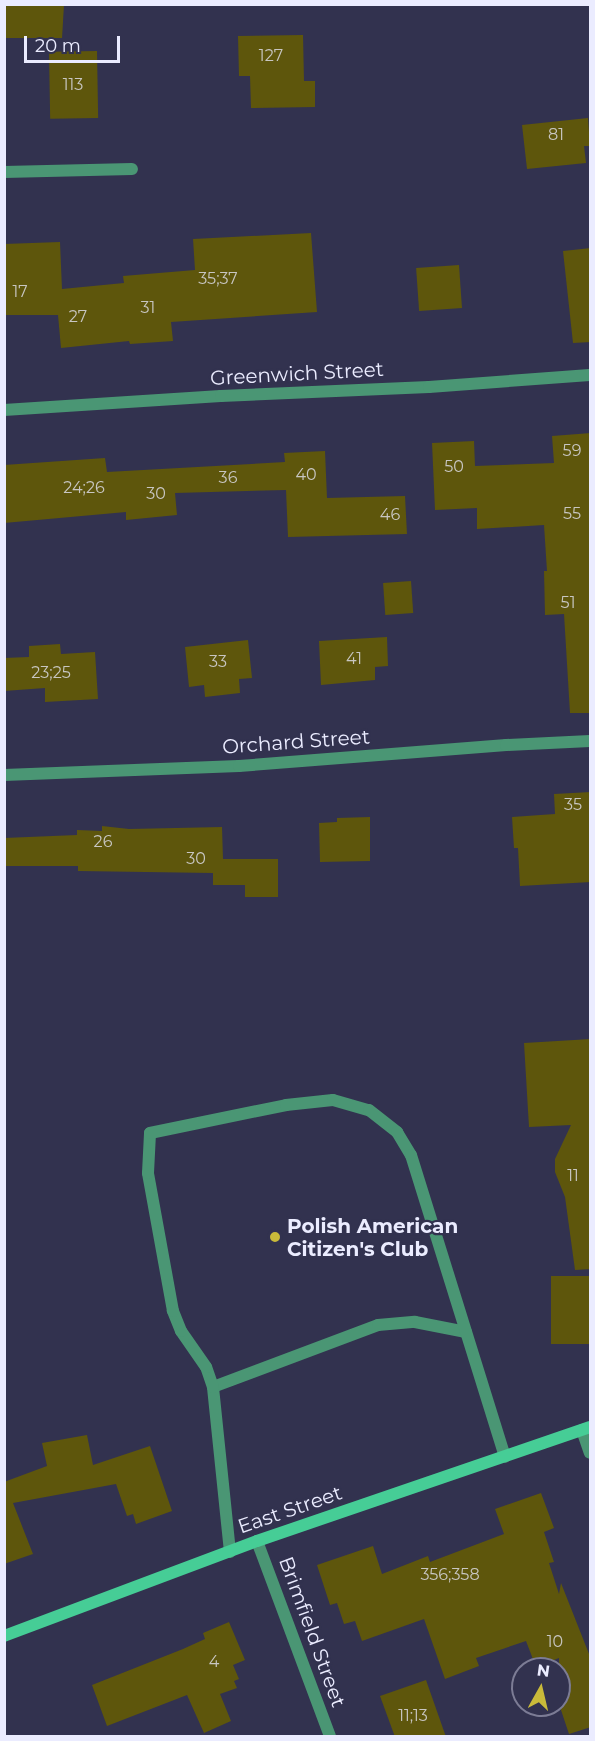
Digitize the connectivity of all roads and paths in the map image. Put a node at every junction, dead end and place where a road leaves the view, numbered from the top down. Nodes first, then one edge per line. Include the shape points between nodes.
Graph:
1 (132, 169) dead end
2 (4, 171) edge
3 (591, 375) edge
4 (4, 410) edge
5 (591, 741) edge
6 (4, 775) edge
7 (466, 1332) junction
8 (213, 1387) junction
9 (586, 1429) edge
10 (591, 1453) edge
11 (505, 1457) junction
12 (257, 1542) junction
13 (230, 1552) junction
14 (4, 1636) edge
15 (330, 1737) edge

1 - 2 street
3 - 4 street, Greenwich Street
5 - 6 street, Orchard Street via 239,766
7 - 8 street via 414,1322 378,1325
7 - 8 street via 411,1155 397,1132 369,1110 333,1100 286,1105 150,1133 148,1173 172,1311 206,1367
7 - 11 street
8 - 13 street
9 - 10 street
9 - 11 main road, East Street
11 - 12 main road, East Street
12 - 13 main road, East Street
12 - 15 street, Brimfield Street
13 - 14 main road, East Street

